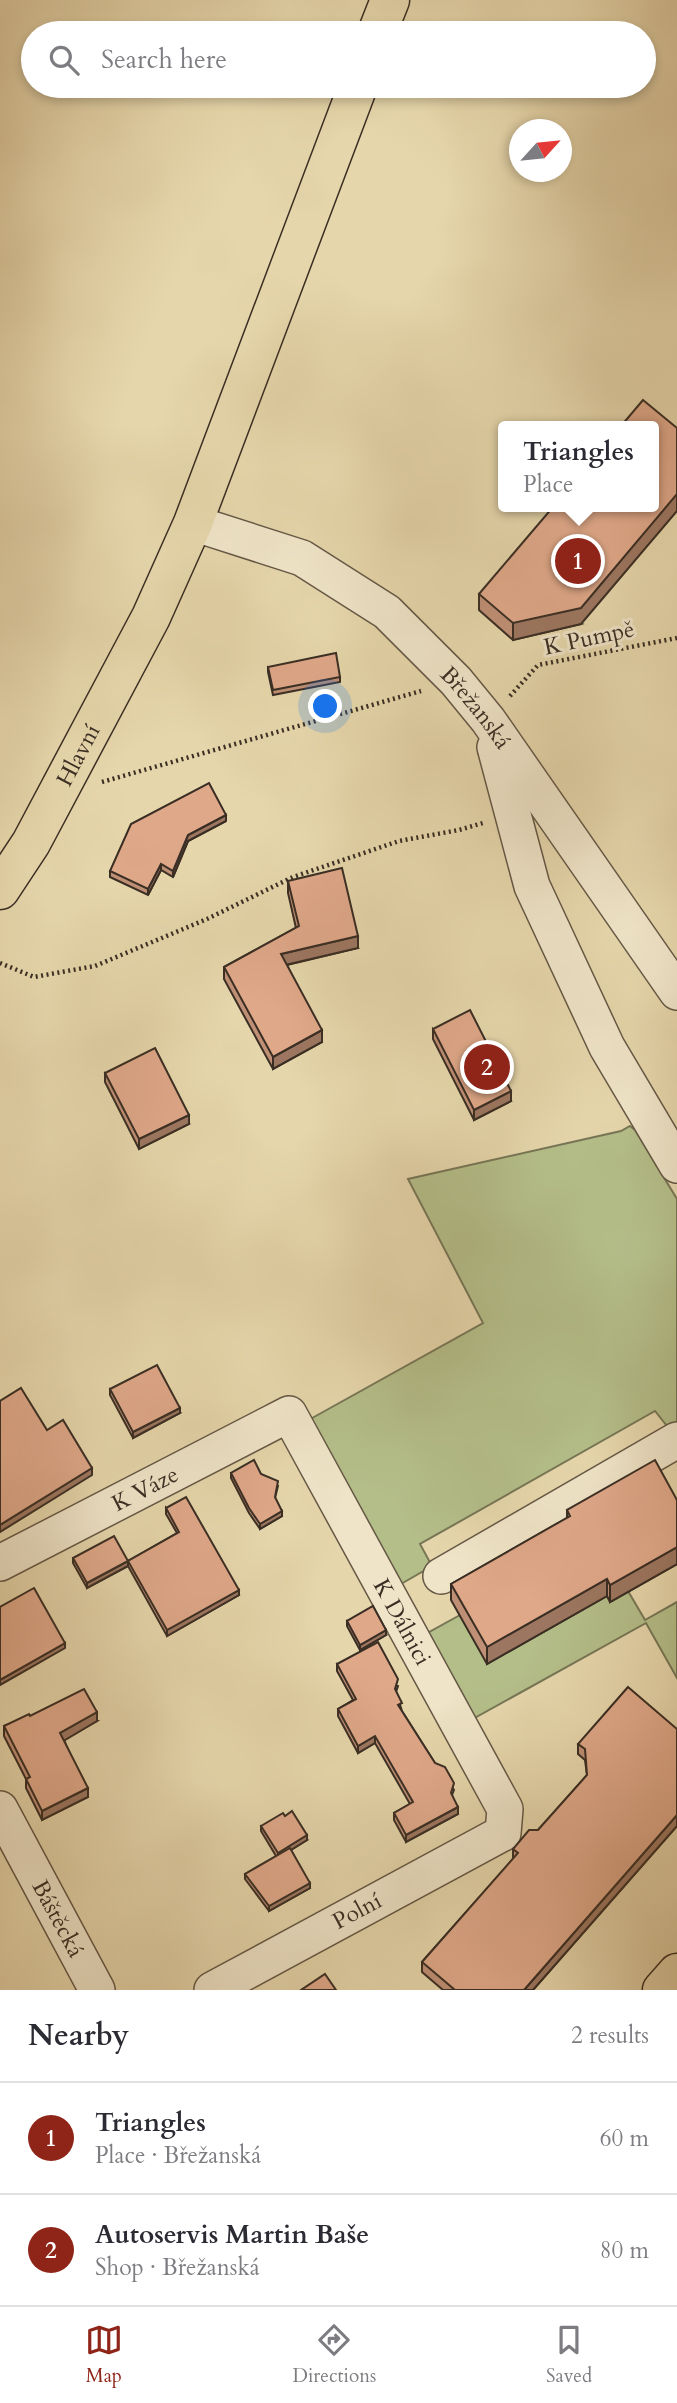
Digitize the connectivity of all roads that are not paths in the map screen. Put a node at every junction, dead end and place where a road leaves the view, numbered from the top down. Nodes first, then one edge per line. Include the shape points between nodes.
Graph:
1 (390, 0) edge
2 (382, 21) edge
3 (353, 98) edge
4 (193, 523) junction
5 (488, 720) junction
6 (0, 890) edge
7 (677, 992) edge
8 (677, 1165) edge
9 (289, 1413) joint
10 (677, 1440) edge
11 (0, 1563) edge
12 (441, 1576) dead end
13 (0, 1810) edge
14 (503, 1833) joint
15 (677, 1973) edge
16 (97, 1990) edge
17 (212, 1990) edge
18 (662, 1990) edge

1 - 2 main road
3 - 4 main road, Hlavní
4 - 5 street, Břežanská via 302,558 387,612
4 - 6 main road, Hlavní via 152,617 31,843
5 - 7 street, Břežanská
5 - 8 street via 532,886 607,1047
9 - 11 street, K Váze
9 - 14 street, K Dálnici via 505,1809
10 - 12 street
13 - 16 street, Báštěcká
14 - 17 street, Polní
15 - 18 main road

